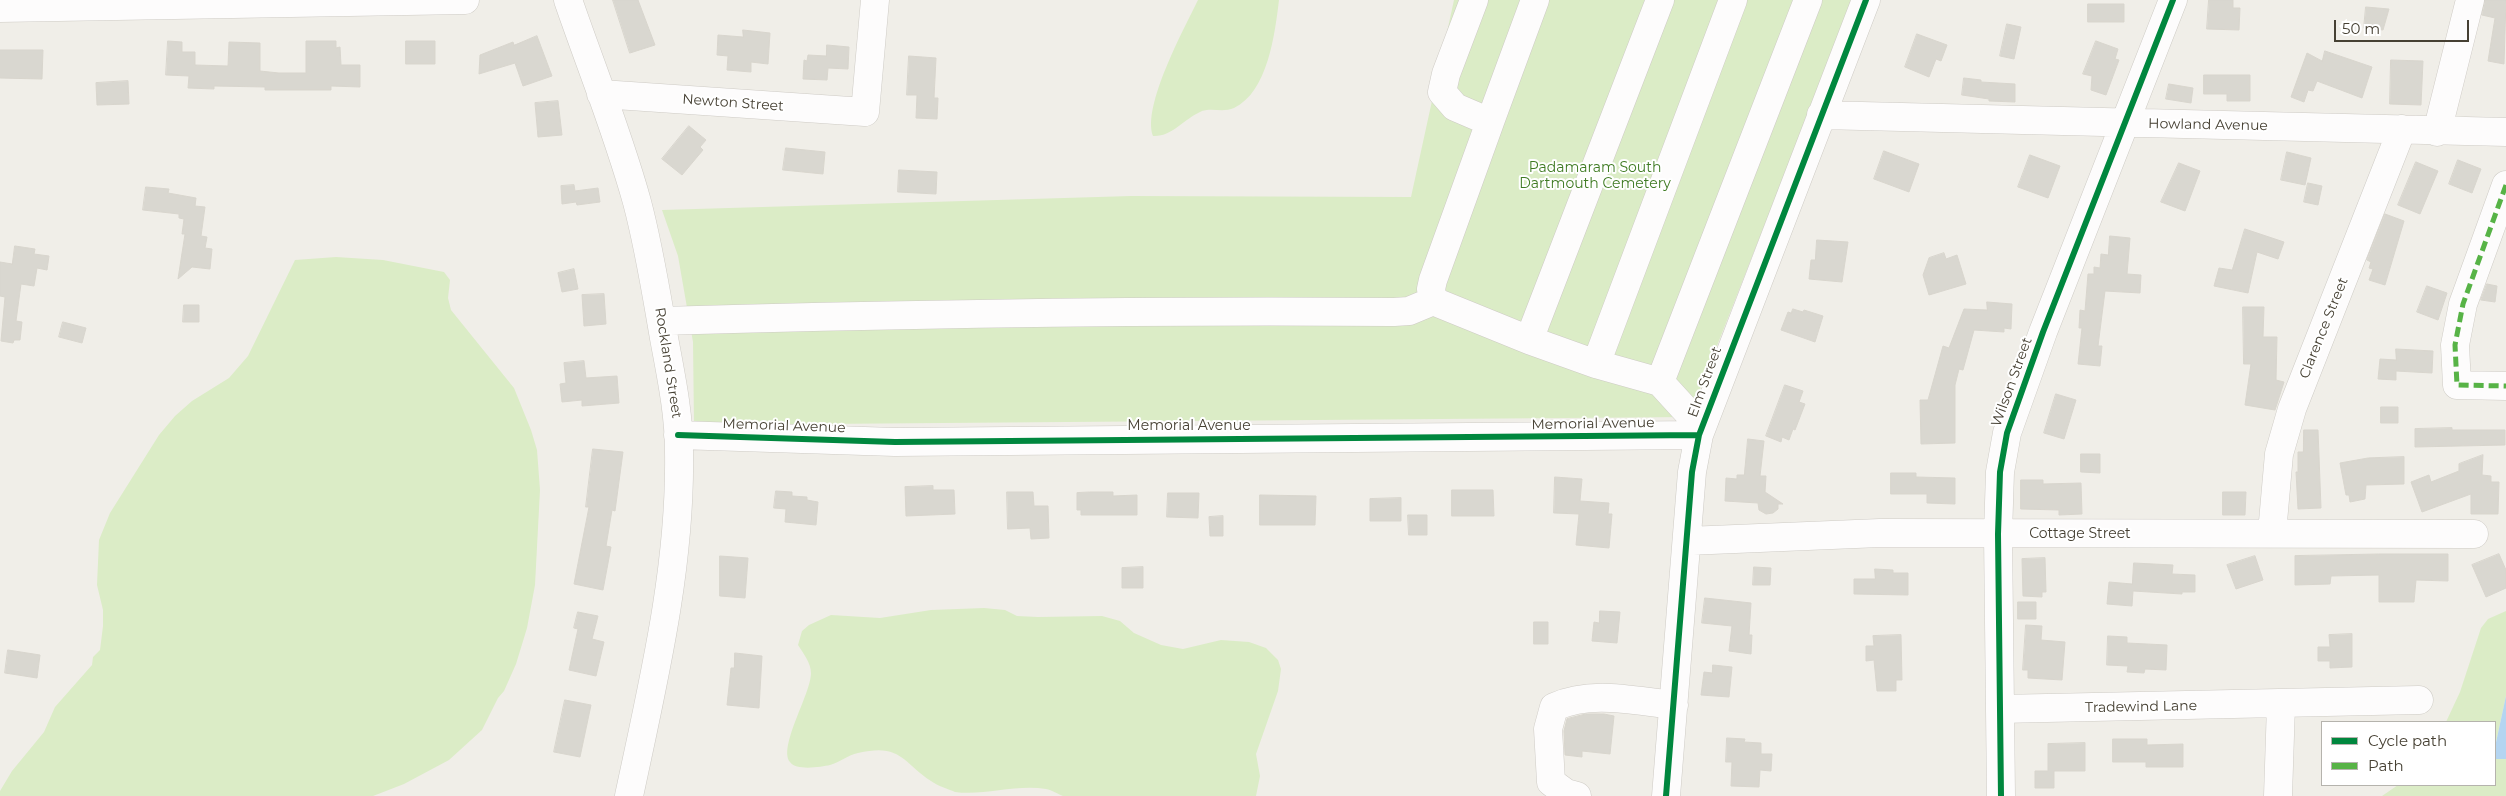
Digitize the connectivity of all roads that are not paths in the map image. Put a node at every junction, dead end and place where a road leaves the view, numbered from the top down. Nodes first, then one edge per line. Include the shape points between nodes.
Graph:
1 (465, 0) edge
2 (568, 0) edge
3 (875, 0) edge
4 (1474, 0) edge
5 (1535, 0) edge
6 (1660, 0) edge
7 (1733, 0) edge
8 (1808, 0) edge
9 (1866, 0) edge
10 (2173, 0) edge
11 (2470, 0) edge
12 (0, 8) edge
13 (601, 94) junction
14 (1821, 115) junction
15 (1490, 122) junction
16 (2126, 123) junction
17 (2402, 129) junction
18 (2437, 132) junction
19 (2506, 132) edge
20 (2506, 185) edge
21 (1433, 302) junction
22 (661, 321) junction
23 (1529, 340) junction
24 (1596, 364) junction
25 (1660, 382) junction
26 (2506, 386) edge
27 (678, 435) junction
28 (1699, 435) junction
29 (2272, 533) junction
30 (1998, 534) junction
31 (2474, 534) dead end
32 (1686, 541) junction
33 (2420, 700) dead end
34 (1674, 705) junction
35 (2281, 705) junction
36 (2000, 709) junction
37 (630, 796) edge
38 (1577, 796) edge
39 (1666, 796) edge
40 (2001, 796) edge
41 (2278, 796) edge

1 - 12 street
2 - 13 street, Rockland Street
3 - 13 street, Newton Street via 865,112
4 - 15 street via 1442,92 1455,107
5 - 15 street
6 - 23 street
7 - 24 street
8 - 25 street
9 - 14 street, Elm Street
10 - 16 street, Wilson Street
11 - 18 street
13 - 22 street, Rockland Street via 637,202
14 - 16 street, Howland Avenue
14 - 28 street, Elm Street
15 - 21 street via 1433,280
16 - 17 street, Howland Avenue
16 - 30 street, Wilson Street via 2006,433 2000,472
17 - 18 street, Howland Avenue
17 - 29 street, Clarence Street via 2292,408 2279,454
18 - 19 street, Howland Avenue
20 - 26 street via 2463,304 2455,345 2457,386
21 - 22 street via 1409,311 1394,312 1010,314
21 - 23 street
22 - 27 street, Rockland Street
23 - 24 street
24 - 25 street
25 - 28 street via 1691,416
27 - 28 street, Memorial Avenue via 895,442
27 - 37 street, Rockland Street via 677,504 660,648
28 - 32 street, Elm Street
29 - 30 street, Cottage Street
29 - 31 street, Cottage Street
30 - 32 street, Cottage Street via 1880,534
30 - 36 street, Wilson Street
32 - 34 street, Elm Street
33 - 35 street, Tradewind Lane
34 - 38 street via 1596,696 1554,707 1548,730 1551,782 1566,793
34 - 39 street, Elm Street
35 - 36 street, Tradewind Lane
35 - 41 street
36 - 40 street, Wilson Street

